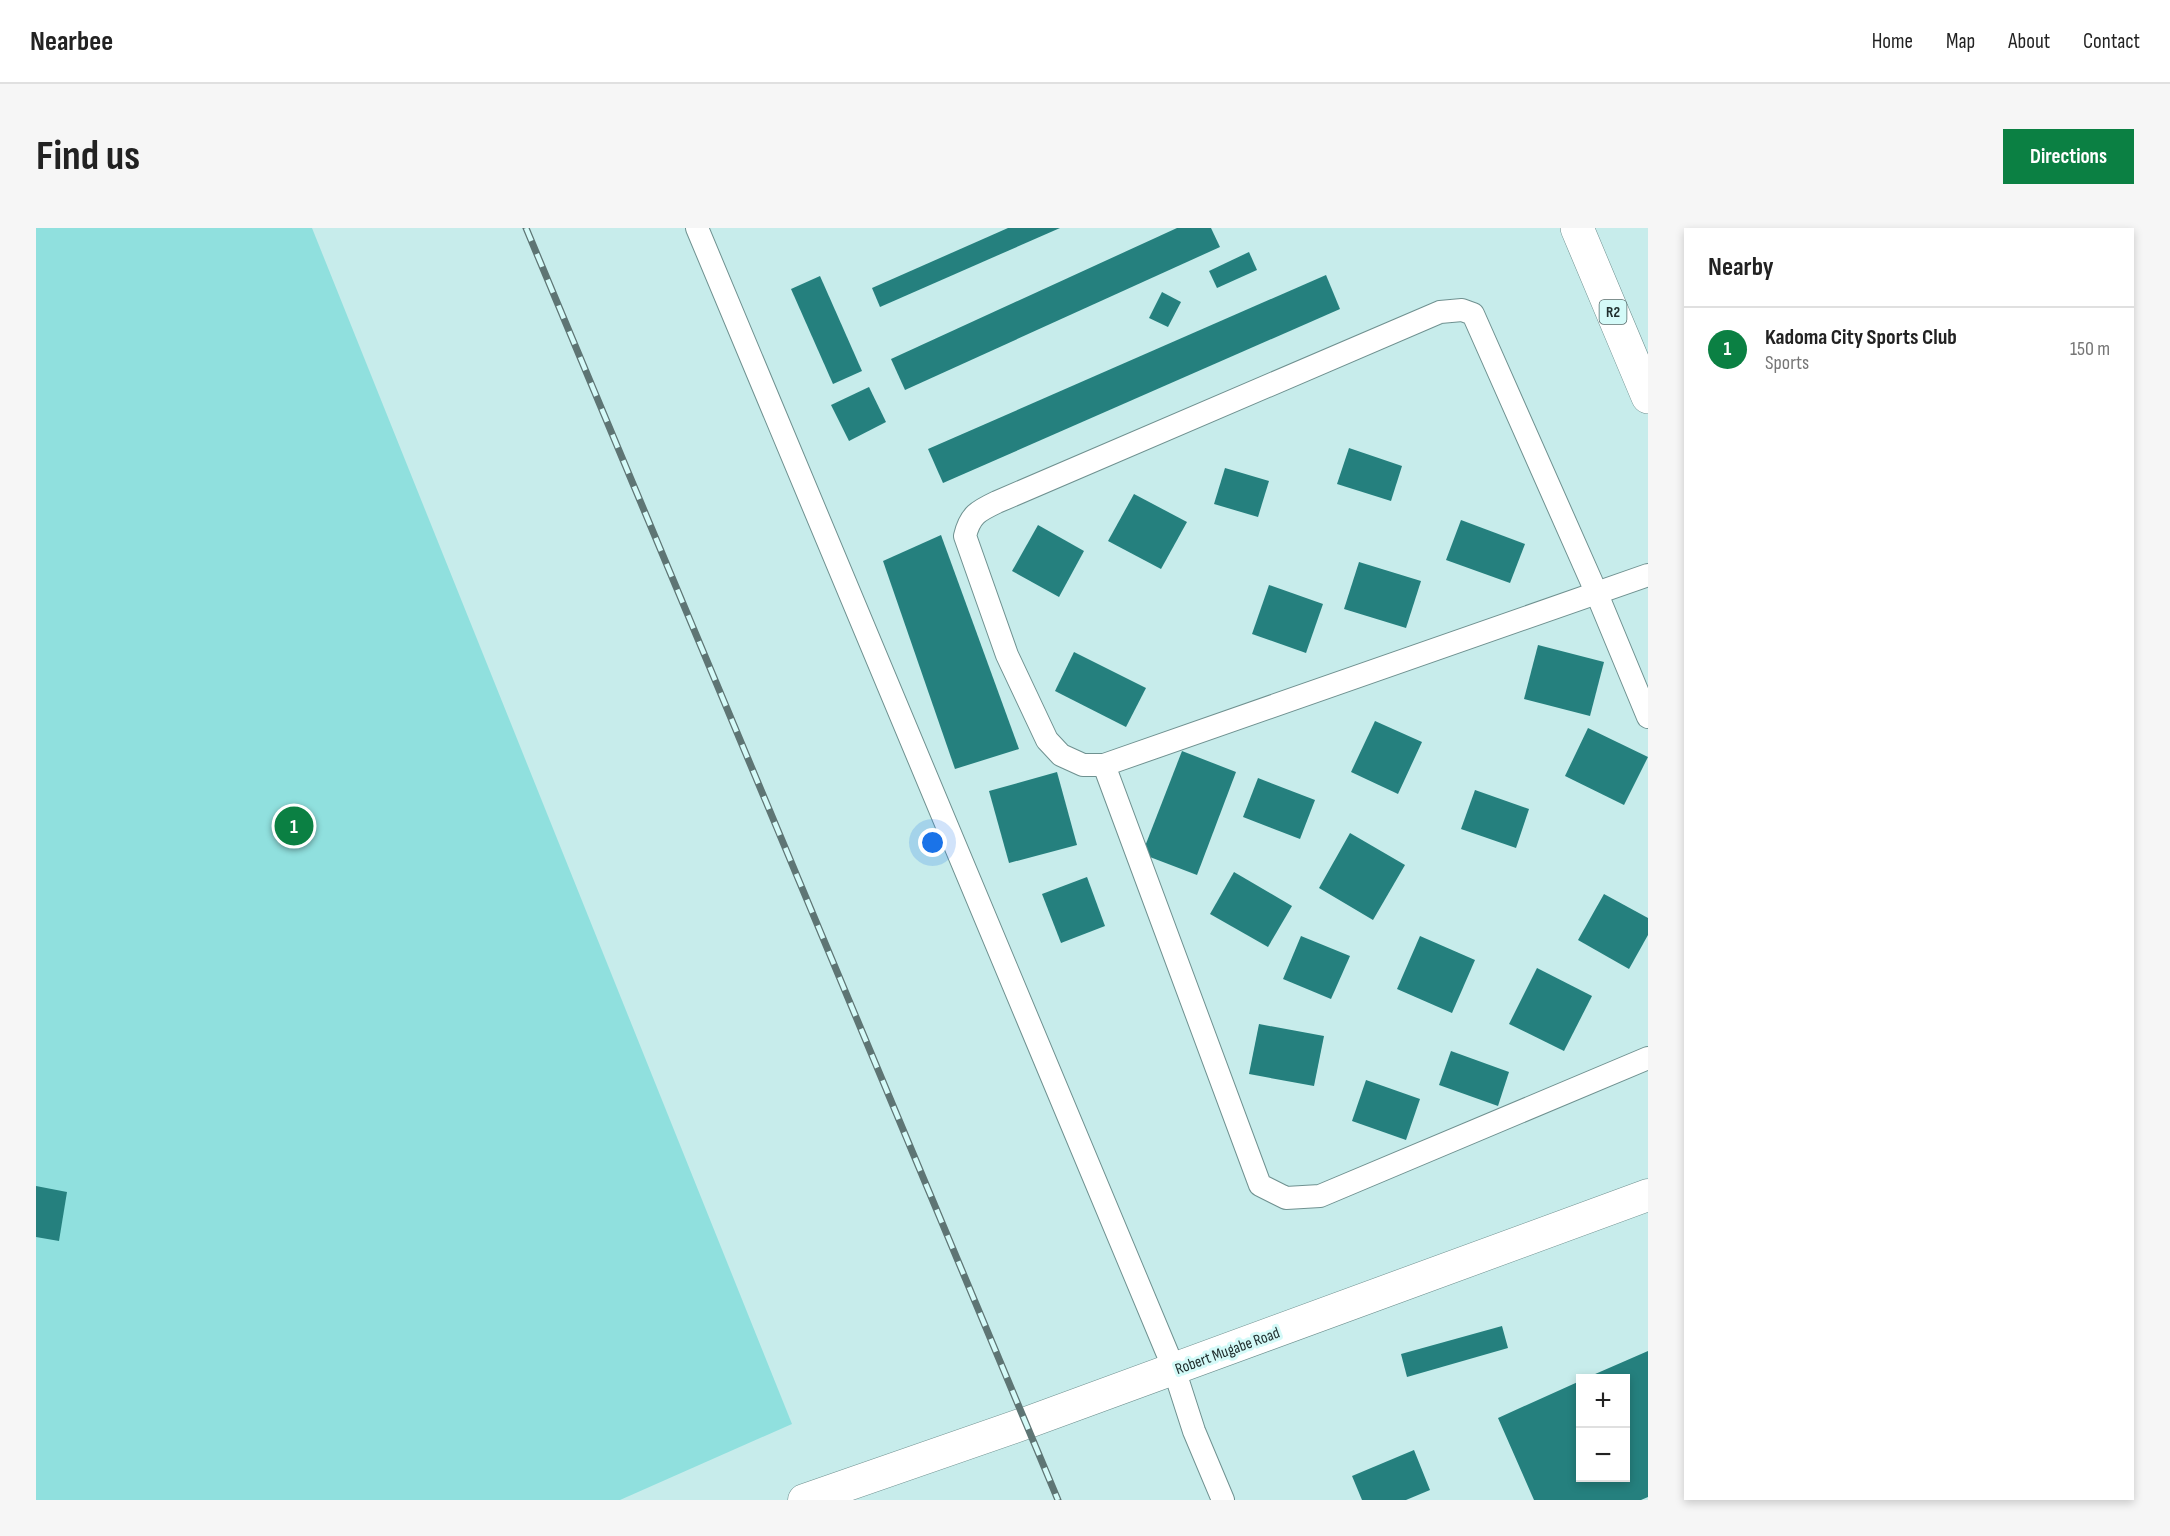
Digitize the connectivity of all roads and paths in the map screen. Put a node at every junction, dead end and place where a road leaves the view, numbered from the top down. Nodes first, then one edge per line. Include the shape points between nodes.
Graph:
1 (697, 228) edge
2 (1577, 228) edge
3 (1648, 397) edge
4 (1648, 575) edge
5 (1597, 594) junction
6 (1648, 717) edge
7 (1104, 765) junction
8 (1648, 1058) edge
9 (1648, 1195) edge
10 (1174, 1369) junction
11 (804, 1500) edge
12 (1222, 1500) edge

1 - 10 street
2 - 3 highway, R2
4 - 5 street
5 - 6 street
5 - 7 street
5 - 7 street via 1473,314 1462,310 1440,312 997,502 969,521 965,536 1007,655 1047,740 1061,755 1083,765
7 - 8 street via 1260,1185 1286,1198 1320,1196
9 - 10 street, Robert Mugabe Road
10 - 11 street, Robert Mugabe Road
10 - 12 street

